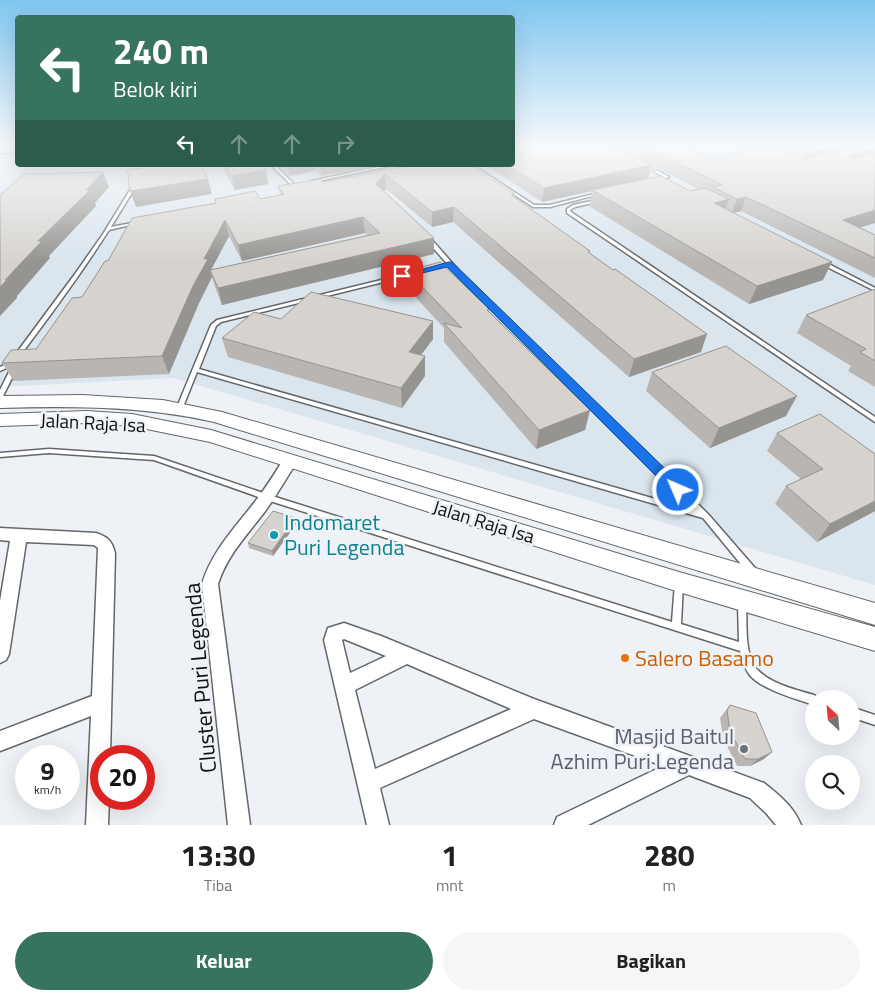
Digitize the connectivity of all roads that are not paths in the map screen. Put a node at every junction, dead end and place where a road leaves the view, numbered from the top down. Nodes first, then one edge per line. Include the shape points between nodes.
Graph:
1 (293, 184) edge
2 (500, 184) edge
3 (308, 189) edge
4 (132, 191) edge
5 (298, 191) junction
6 (289, 193) edge
7 (605, 193) edge
8 (603, 200) edge
9 (147, 221) edge
10 (109, 229) junction
11 (430, 241) edge
12 (815, 259) edge
13 (417, 272) edge
14 (875, 290) edge
15 (316, 297) junction
16 (334, 301) edge
17 (10, 364) junction
18 (0, 369) edge
19 (196, 370) junction
20 (0, 396) edge
21 (0, 402) edge
22 (180, 407) junction
23 (0, 420) edge
24 (875, 420) edge
25 (0, 454) edge
26 (290, 461) junction
27 (267, 497) junction
28 (706, 516) junction
29 (0, 534) edge
30 (20, 535) junction
31 (761, 580) junction
32 (679, 582) junction
33 (742, 601) junction
34 (875, 614) edge
35 (676, 626) junction
36 (875, 639) edge
37 (742, 648) junction
38 (0, 654) edge
39 (405, 656) junction
40 (345, 685) junction
41 (805, 697) edge
42 (103, 702) junction
43 (534, 709) junction
44 (860, 715) edge
45 (875, 720) edge
46 (0, 741) edge
47 (688, 765) junction
48 (368, 783) junction
49 (97, 825) edge
50 (239, 825) edge
51 (378, 825) edge
52 (565, 825) edge
53 (790, 825) edge

1 - 5 lane
2 - 7 lane via 533,206 550,206
3 - 5 lane
4 - 10 lane
5 - 6 lane
8 - 24 lane via 568,210
9 - 10 lane
10 - 17 lane
11 - 28 lane via 446,265
12 - 14 lane
13 - 15 lane
15 - 16 lane
15 - 19 lane via 219,321 214,325
17 - 18 lane
17 - 20 lane via 12,374
19 - 22 lane
19 - 28 lane
21 - 22 main road, Jalan Raja Isa via 79,400
22 - 31 main road, Jalan Raja Isa
23 - 26 main road, Jalan Raja Isa via 132,420 211,436
25 - 27 lane via 49,451 154,458
26 - 27 street, Cluster Puri Legenda
26 - 32 main road, Jalan Raja Isa
27 - 35 lane
27 - 50 street, Cluster Puri Legenda via 221,557 210,584
28 - 31 lane
29 - 30 street
30 - 38 street
30 - 42 street via 96,539 105,544
31 - 34 main road, Jalan Raja Isa
32 - 33 main road, Jalan Raja Isa
32 - 35 lane
33 - 36 main road, Jalan Raja Isa
33 - 37 lane
35 - 37 lane
37 - 41 lane via 746,665 761,680
39 - 40 street
39 - 40 street via 344,631 336,632 333,640
39 - 43 street
40 - 48 street
42 - 46 street
42 - 49 street
43 - 47 street
43 - 48 street
44 - 45 lane
47 - 52 street
47 - 53 street via 757,790
48 - 51 street

